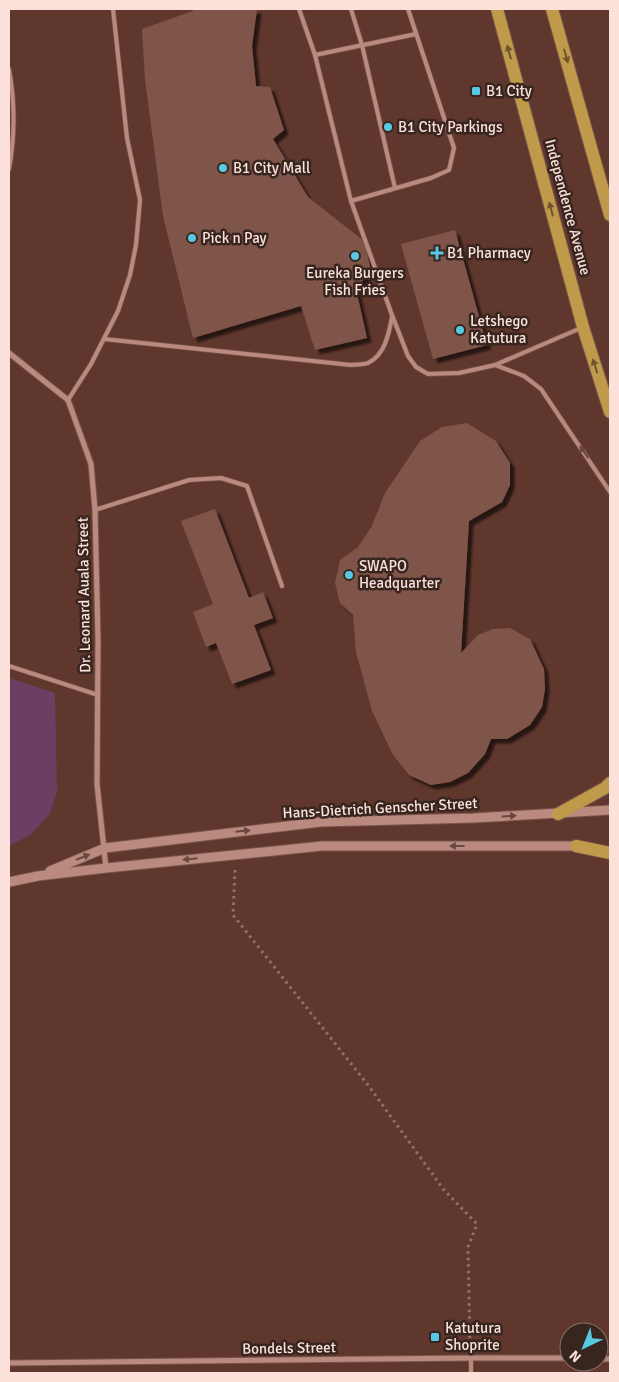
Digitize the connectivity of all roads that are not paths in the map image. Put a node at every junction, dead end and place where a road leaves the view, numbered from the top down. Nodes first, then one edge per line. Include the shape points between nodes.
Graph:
1 (113, 9) edge
2 (299, 9) edge
3 (351, 9) edge
4 (408, 9) edge
5 (497, 9) edge
6 (552, 9) edge
7 (416, 34) junction
8 (362, 45) junction
9 (315, 55) junction
10 (9, 69) edge
11 (9, 170) edge
12 (395, 188) junction
13 (351, 201) junction
14 (610, 214) edge
15 (392, 315) junction
16 (583, 327) junction
17 (104, 339) junction
18 (9, 353) edge
19 (495, 365) junction
20 (68, 400) junction
21 (610, 412) edge
22 (610, 492) edge
23 (94, 510) junction
24 (282, 586) dead end
25 (9, 666) edge
26 (98, 695) junction
27 (610, 783) edge
28 (610, 810) edge
29 (558, 814) junction
30 (576, 846) junction
31 (610, 846) edge
32 (105, 848) junction
33 (610, 853) edge
34 (106, 868) junction
35 (38, 876) junction
36 (9, 882) edge
37 (470, 1358) junction
38 (559, 1358) edge
39 (9, 1364) edge
40 (471, 1373) edge

1 - 17 lane via 127,138 140,200 130,275
2 - 9 lane
3 - 8 lane
4 - 7 lane
16 -> 5 main road, Independence Avenue
6 -> 14 main road
7 - 8 lane
7 - 12 lane via 454,148 449,170
8 - 9 lane
8 - 12 lane
9 - 13 lane
10 - 11 lane via 13,96
12 - 13 lane
13 - 15 lane
15 - 17 lane via 388,340 377,355 368,363 351,365
15 - 19 lane via 408,356 416,367 428,374 459,373
16 - 19 lane
21 -> 16 main road, Independence Avenue
17 - 20 lane
18 - 20 street
22 -> 19 lane via 541,390 524,376
20 - 23 street, Dr. Leonard Auala Street via 91,464
23 - 24 lane via 189,480 221,478 247,486
23 - 26 street, Dr. Leonard Auala Street
25 - 26 lane
26 - 32 street, Dr. Leonard Auala Street via 97,784
27 - 29 main road
28 - 29 street, Hans-Dietrich Genscher Street
32 -> 29 street, Hans-Dietrich Genscher Street via 321,822
30 - 31 street, Hans-Dietrich Genscher Street
30 - 33 main road
30 -> 34 street, Hans-Dietrich Genscher Street via 322,846
32 - 34 street, Dr. Leonard Auala Street
35 -> 32 street, Hans-Dietrich Genscher Street
34 - 35 street, Hans-Dietrich Genscher Street
35 - 36 street, Hans-Dietrich Genscher Street
37 - 38 street, Bondels Street
37 - 39 street, Bondels Street
37 - 40 lane

